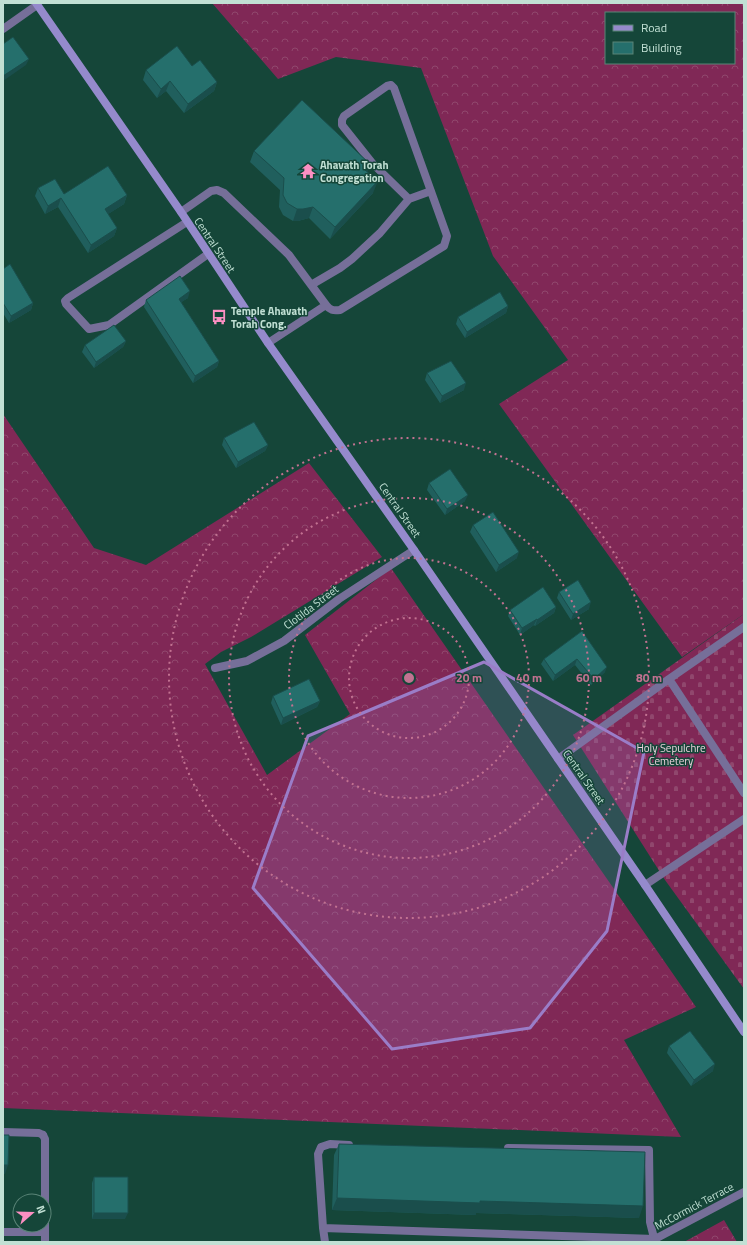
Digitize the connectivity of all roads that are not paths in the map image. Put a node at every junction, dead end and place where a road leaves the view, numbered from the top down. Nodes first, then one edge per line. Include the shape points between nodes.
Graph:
1 (36, 4) edge
2 (3, 29) edge
3 (431, 191) junction
4 (409, 199) junction
5 (181, 212) junction
6 (187, 222) junction
7 (208, 254) junction
8 (311, 285) junction
9 (326, 304) junction
10 (268, 343) junction
11 (414, 550) junction
12 (744, 627) edge
13 (215, 668) dead end
14 (669, 679) junction
15 (558, 759) junction
16 (744, 793) edge
17 (744, 819) edge
18 (645, 885) junction
19 (744, 1032) edge
20 (3, 1132) edge
21 (361, 1145) edge
22 (502, 1148) edge
23 (744, 1192) edge
24 (45, 1193) edge
25 (323, 1228) junction
26 (655, 1240) edge
27 (325, 1242) edge

1 - 2 street
1 - 5 main road, Central Street
3 - 4 street
3 - 4 street via 394,88 391,85 387,86 344,116 342,125 373,164
3 - 9 street via 447,236 444,246 340,310 329,309
4 - 8 street via 380,233 352,259
5 - 6 main road, Central Street
5 - 8 street via 211,191 218,190 224,193 290,255
6 - 7 main road, Central Street
6 - 7 street via 68,298 66,304 89,329 109,325
7 - 10 main road, Central Street
8 - 9 street
9 - 10 street
10 - 11 main road, Central Street
11 - 13 street, Clotilda Street via 339,599 284,641 247,661
11 - 15 main road, Central Street
12 - 14 street
14 - 15 street
14 - 16 street
15 - 18 main road, Central Street
17 - 18 street
18 - 19 main road, Central Street
20 - 24 street via 43,1135
21 - 25 street via 321,1146 318,1154
22 - 26 street via 649,1150 650,1222
23 - 26 street, McCormick Terrace
25 - 26 street
25 - 27 street

